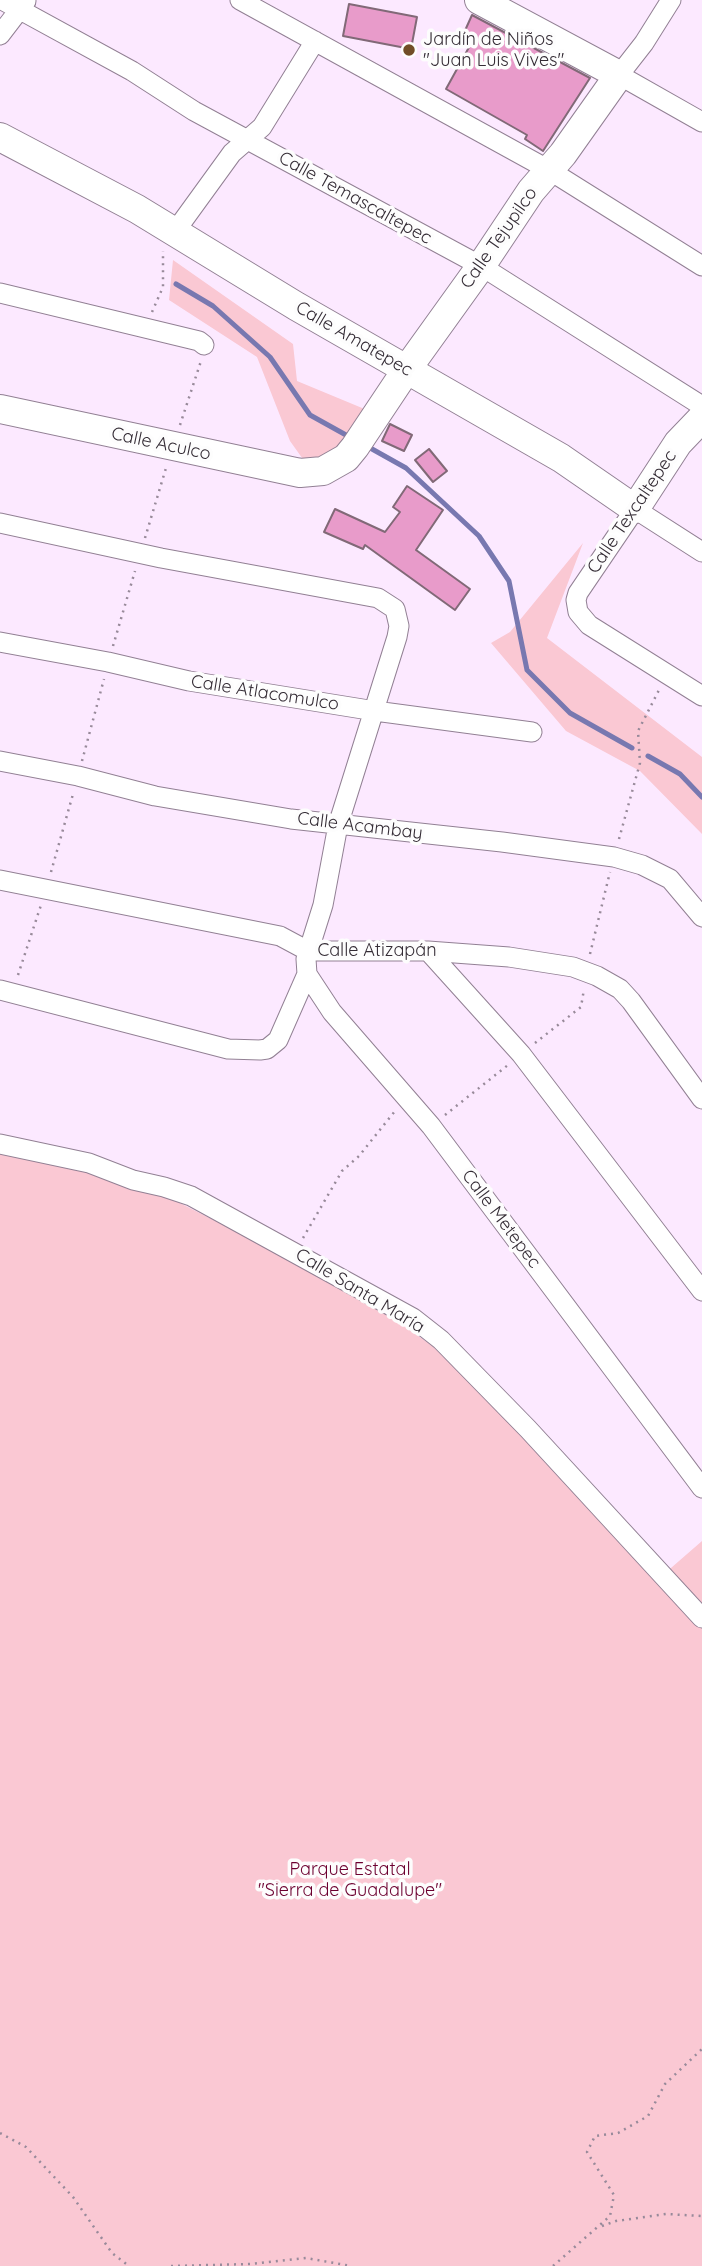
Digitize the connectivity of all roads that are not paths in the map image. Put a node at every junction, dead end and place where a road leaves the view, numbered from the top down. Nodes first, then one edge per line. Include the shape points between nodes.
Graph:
1 (240, 0) edge
2 (479, 0) edge
3 (671, 0) edge
4 (16, 3) edge
5 (0, 35) edge
6 (316, 41) junction
7 (619, 75) junction
8 (702, 122) edge
9 (0, 137) edge
10 (249, 139) junction
11 (549, 170) junction
12 (174, 233) junction
13 (481, 266) junction
14 (702, 266) edge
15 (0, 293) edge
16 (204, 345) road end
17 (407, 369) junction
18 (702, 406) edge
19 (0, 409) edge
20 (702, 418) edge
21 (323, 471) joint
22 (635, 509) junction
23 (0, 523) edge
24 (702, 552) edge
25 (0, 642) edge
26 (702, 696) edge
27 (375, 711) junction
28 (531, 732) dead end
29 (0, 761) edge
30 (338, 825) junction
31 (0, 880) edge
32 (702, 917) edge
33 (308, 951) junction
34 (428, 951) junction
35 (307, 974) junction
36 (0, 990) edge
37 (702, 1099) edge
38 (0, 1144) edge
39 (702, 1292) edge
40 (702, 1488) edge
41 (702, 1618) edge

1 - 6 street
2 - 7 street
3 - 7 street, Calle Tejupilco
4 - 5 street
4 - 10 street, Calle Temascaltepec via 194,111
6 - 10 street via 262,127
6 - 11 street
7 - 8 street
7 - 11 street, Calle Tejupilco
9 - 12 street, Calle Amatepec
10 - 12 street via 232,153
10 - 13 street, Calle Temascaltepec
11 - 13 street, Calle Tejupilco
11 - 14 street
12 - 17 street, Calle Amatepec
13 - 17 street, Calle Tejupilco
13 - 18 street, Calle Temascaltepec
15 - 16 street
17 - 21 street, Calle Tejupilco via 346,458
17 - 22 street, Calle Amatepec via 561,458
19 - 21 street, Calle Aculco via 300,473
20 - 22 street, Calle Texcaltepec via 678,443
22 - 24 street, Calle Amatepec
22 - 26 street, Calle Texcaltepec via 578,593 578,612 589,625
23 - 27 street via 378,598 395,610 398,626
25 - 27 street, Calle Atlacomulco via 189,681
27 - 28 street, Calle Atlacomulco
27 - 30 street
29 - 30 street, Calle Acambay via 155,796
30 - 32 street, Calle Acambay via 614,857 670,879
30 - 33 street via 323,905
31 - 33 street, Calle Atizapán via 280,936
33 - 34 street, Calle Atizapán
33 - 35 street
34 - 37 street, Calle Atizapán via 573,967 620,989
34 - 39 street via 521,1054
35 - 36 street via 278,1040 260,1050 228,1049
35 - 40 street, Calle Metepec via 332,1012 431,1126
38 - 41 street, Calle Santa María via 89,1163 182,1193 413,1318 441,1340 528,1429

